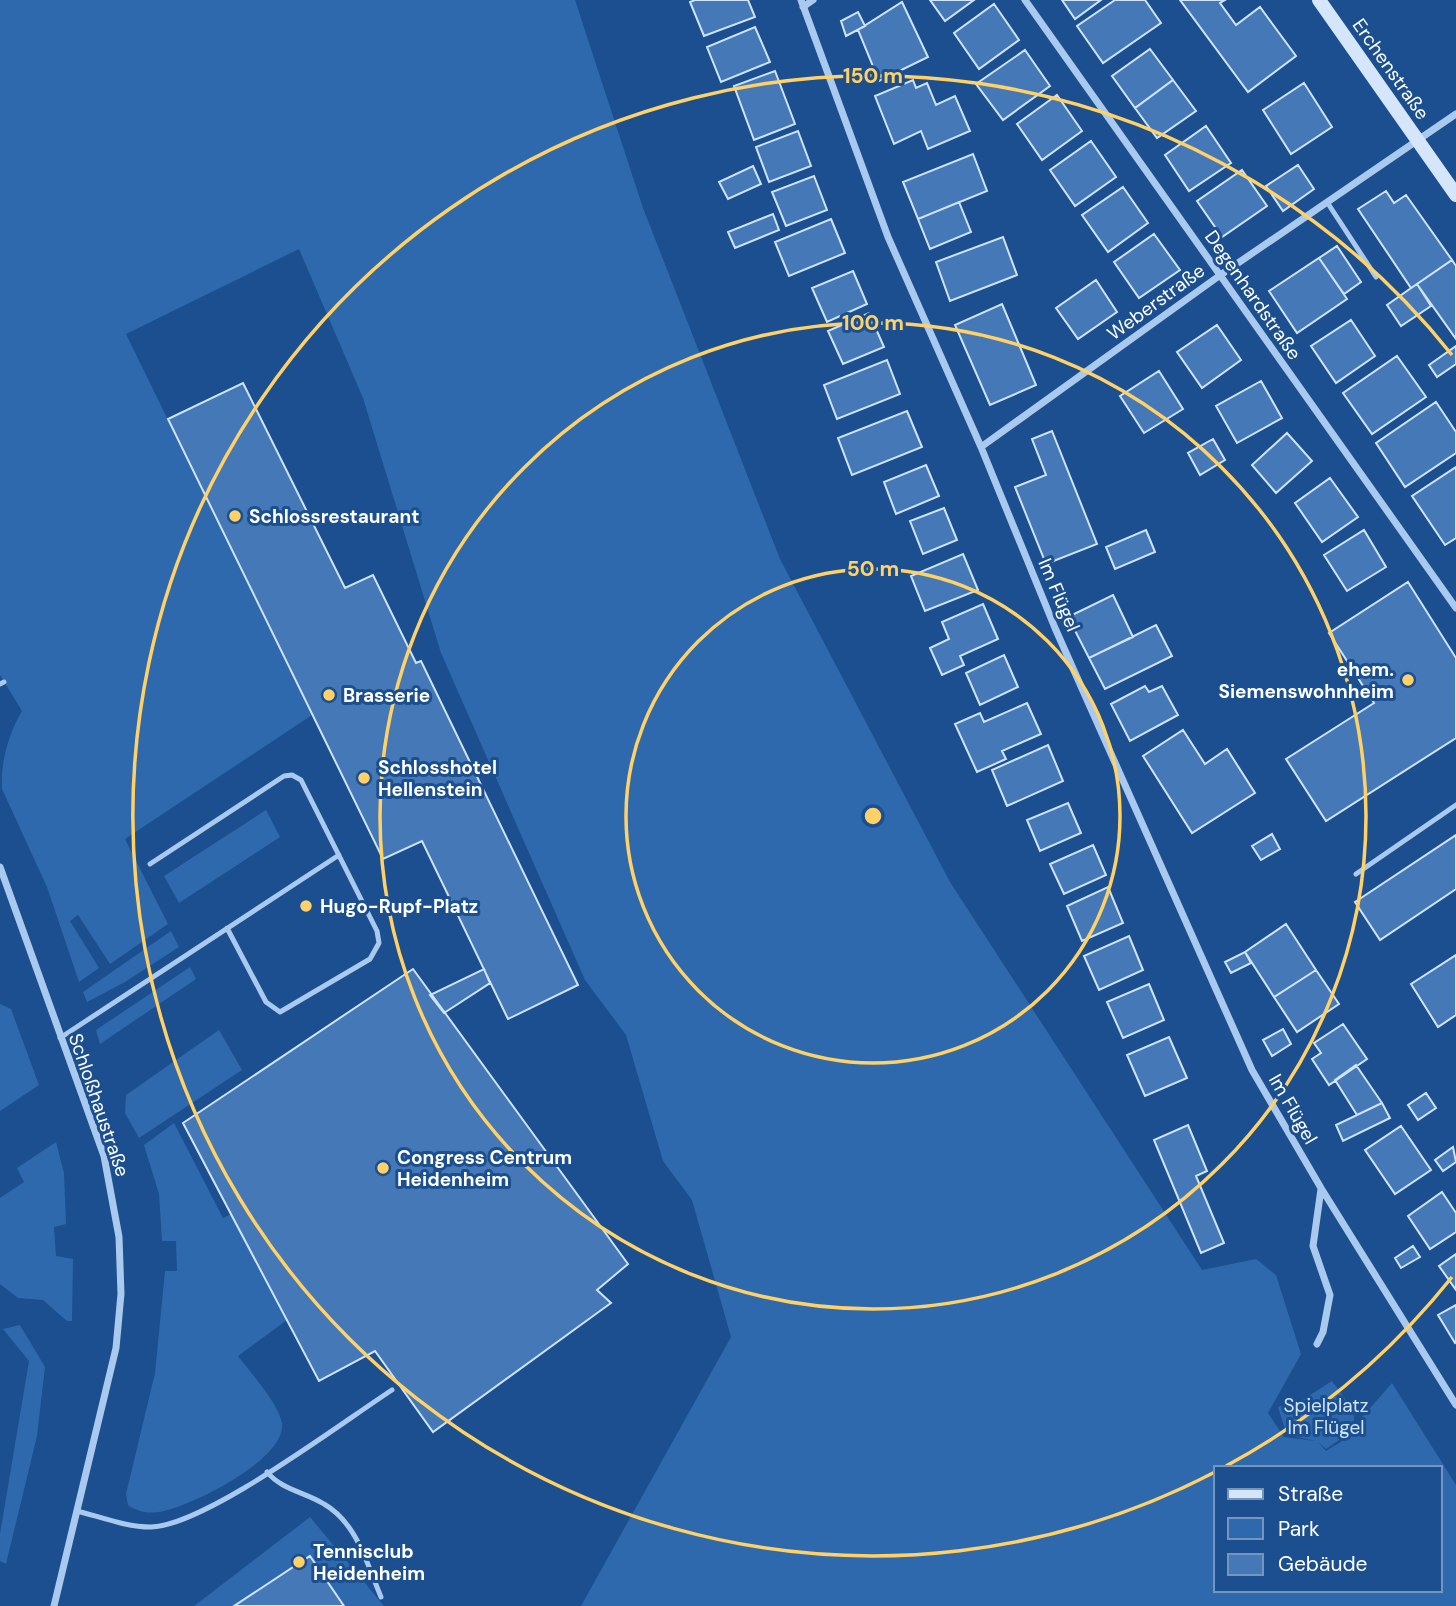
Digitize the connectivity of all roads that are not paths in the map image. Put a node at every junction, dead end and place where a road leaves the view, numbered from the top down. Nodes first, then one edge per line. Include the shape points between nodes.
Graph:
1 (813, 0) edge
2 (1025, 0) edge
3 (1319, 0) edge
4 (802, 3) edge
5 (1456, 114) edge
6 (1418, 140) junction
7 (1456, 195) edge
8 (1326, 202) junction
9 (1219, 276) junction
10 (1376, 277) dead end
11 (981, 447) junction
12 (1456, 608) edge
13 (1456, 805) edge
14 (339, 855) junction
15 (150, 864) dead end
16 (0, 867) edge
17 (1356, 874) dead end
18 (227, 928) junction
19 (60, 1038) junction
20 (1321, 1188) junction
21 (1317, 1344) dead end
22 (391, 1390) dead end
23 (1456, 1405) edge
24 (267, 1472) junction
25 (78, 1511) junction
26 (381, 1597) dead end
27 (54, 1606) edge

1 - 4 street
2 - 9 street, Degenhardstraße
3 - 6 main road, Erchenstraße
4 - 11 street, Im Flügel via 888,237
5 - 6 street, Weberstraße
6 - 7 main road, Erchenstraße
6 - 8 street, Weberstraße
8 - 9 street, Weberstraße
8 - 10 lane
9 - 11 street, Weberstraße
9 - 12 street, Degenhardstraße
11 - 20 street, Im Flügel via 1055,628 1252,1070
13 - 17 lane
14 - 15 lane via 300,780 292,775
14 - 18 lane
14 - 18 lane via 377,931 379,943 370,959 280,1012 266,1002
16 - 19 street, Schloßhaustraße
18 - 19 lane
19 - 25 street, Schloßhaustraße via 104,1156 120,1265 116,1348
20 - 21 street via 1313,1245 1329,1295
20 - 23 street, Im Flügel
22 - 24 lane
24 - 25 lane via 203,1511 151,1527
24 - 26 lane via 286,1488 326,1504 352,1530
25 - 27 street, Schloßhaustraße

